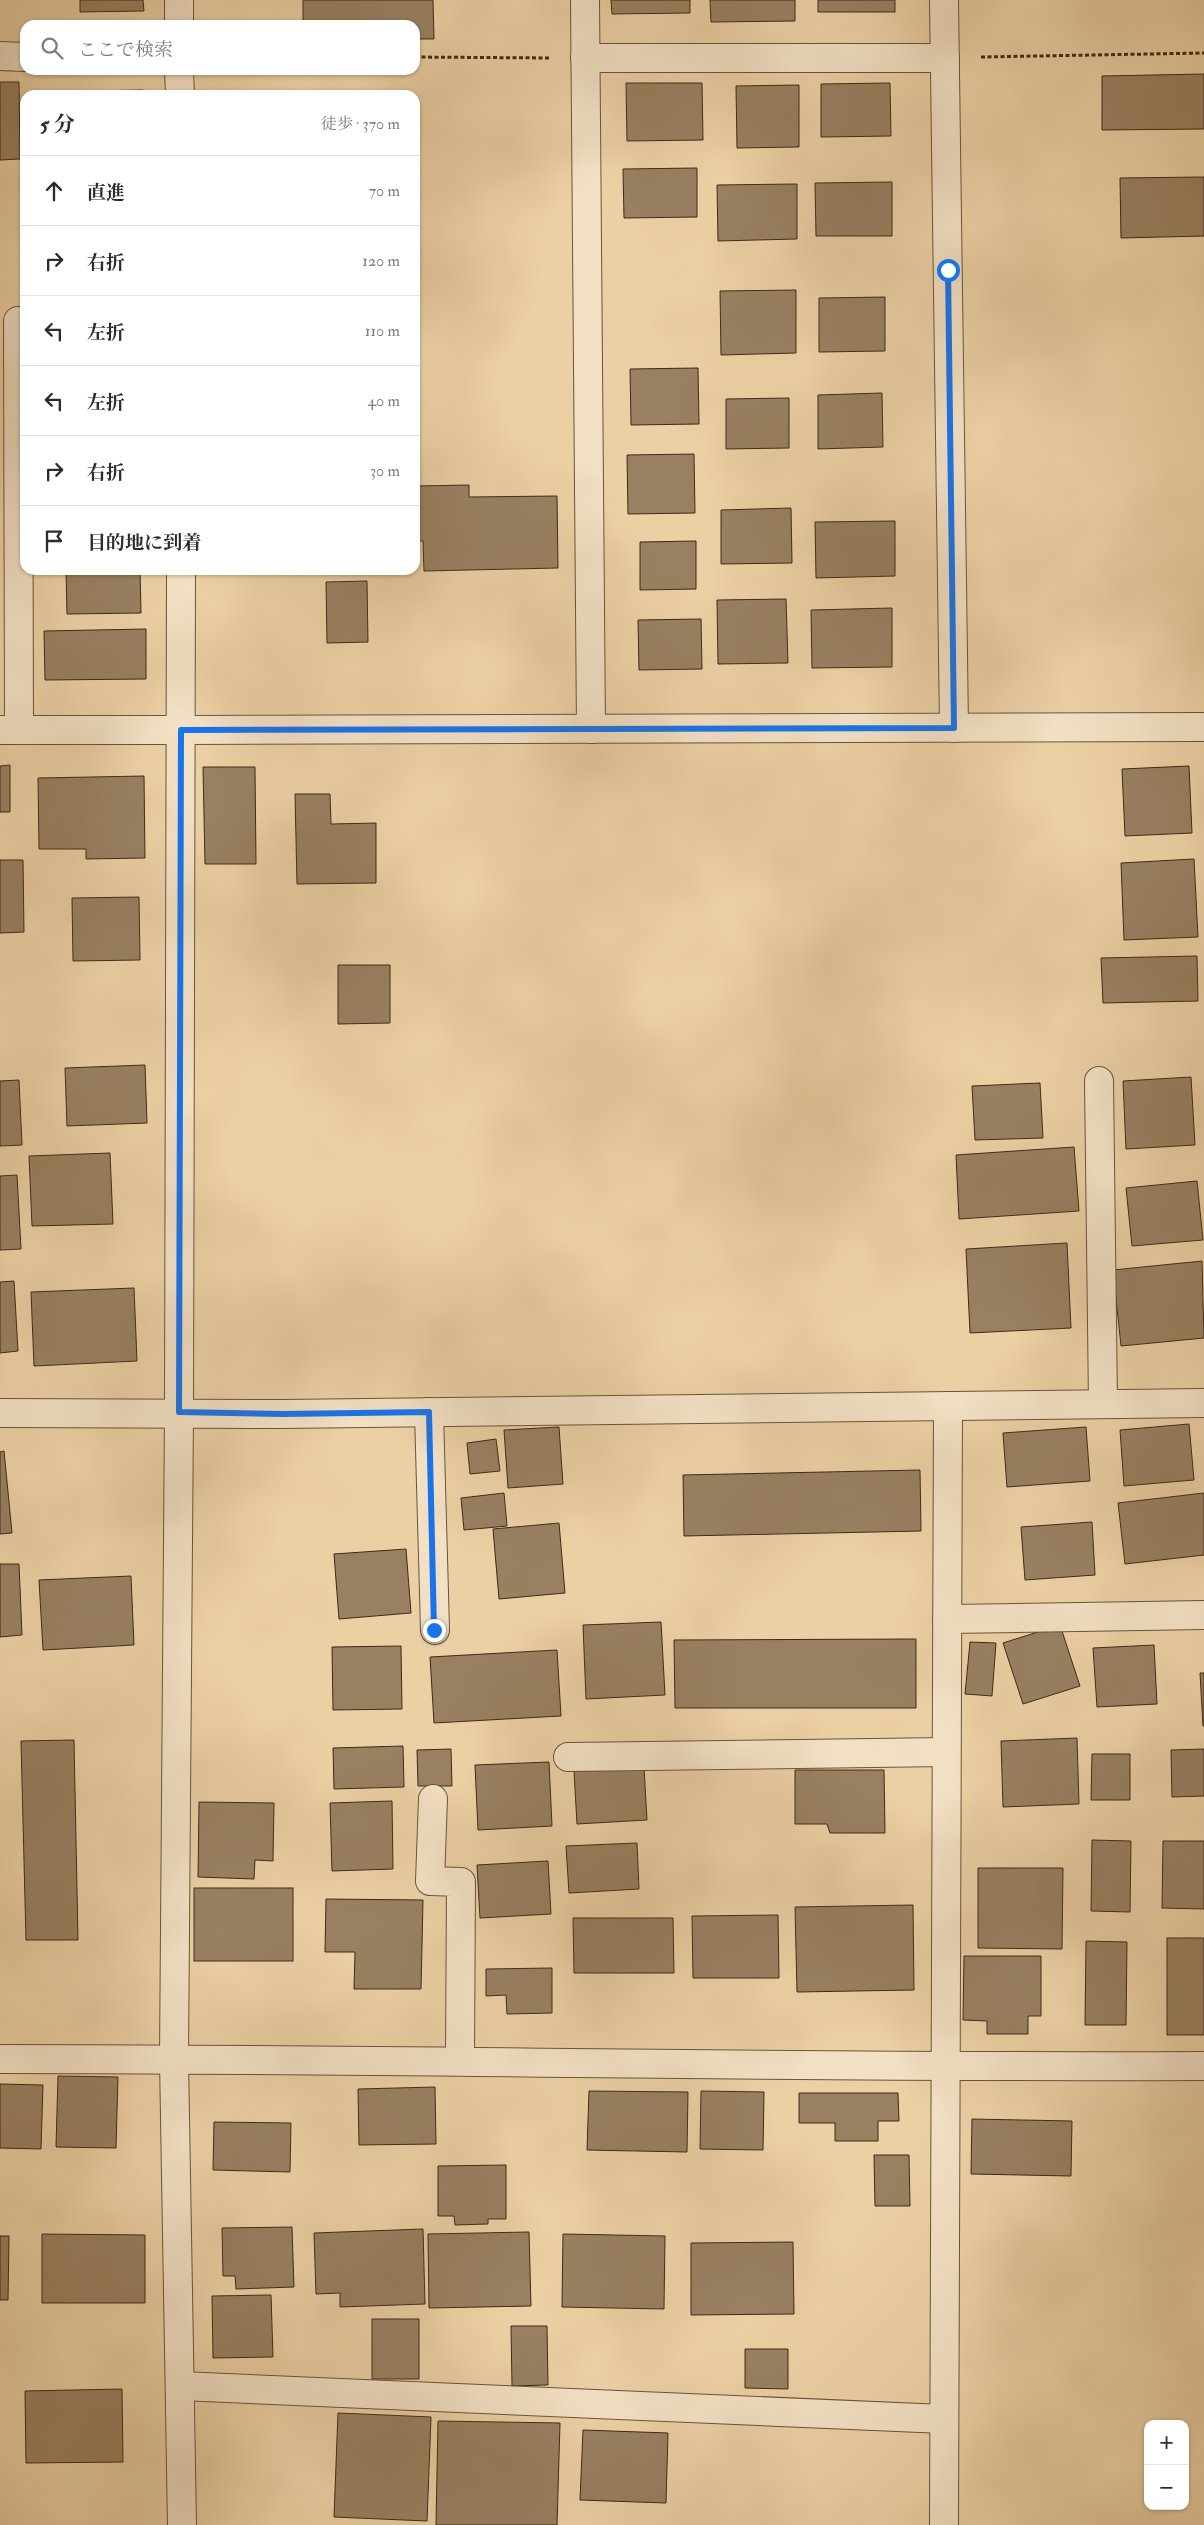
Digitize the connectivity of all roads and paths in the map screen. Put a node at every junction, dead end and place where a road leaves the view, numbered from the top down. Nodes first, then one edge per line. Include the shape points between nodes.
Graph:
1 (179, 0) edge
2 (584, 0) edge
3 (944, 0) edge
4 (179, 20) edge
5 (1204, 53) edge
6 (0, 56) edge
7 (20, 56) edge
8 (420, 58) edge
9 (585, 58) junction
10 (945, 58) junction
11 (180, 75) edge
12 (180, 90) edge
13 (18, 321) dead end
14 (181, 575) edge
15 (1204, 727) edge
16 (591, 728) junction
17 (954, 728) junction
18 (10, 730) edge
19 (181, 730) junction
20 (1099, 1081) dead end
21 (1204, 1403) edge
22 (1103, 1404) junction
23 (948, 1406) junction
24 (179, 1412) junction
25 (429, 1412) junction
26 (0, 1413) edge
27 (1204, 1615) edge
28 (947, 1619) junction
29 (434, 1630) dead end
30 (946, 1752) junction
31 (568, 1757) dead end
32 (433, 1799) dead end
33 (0, 2059) edge
34 (174, 2059) junction
35 (460, 2061) junction
36 (1204, 2066) edge
37 (944, 2067) junction
38 (180, 2386) junction
39 (944, 2419) junction
40 (182, 2525) edge
41 (944, 2525) edge

1 - 4 street
2 - 9 street
3 - 10 street
5 - 10 path
6 - 7 street
8 - 9 path
9 - 10 street
9 - 16 street
10 - 17 street
11 - 12 street
13 - 18 street
14 - 19 street
15 - 17 street
16 - 17 street
16 - 19 street
18 - 19 street
19 - 24 street
20 - 22 street
21 - 22 street
22 - 23 street
23 - 25 street
23 - 28 street
24 - 25 street
24 - 26 street
24 - 34 street
25 - 29 street
27 - 28 street
28 - 30 street
30 - 31 street
30 - 37 street
32 - 35 street via 430,1882 461,1882
33 - 34 street
34 - 35 street
34 - 38 street
35 - 37 street
36 - 37 street
37 - 39 street
38 - 39 street
38 - 40 street
39 - 41 street

